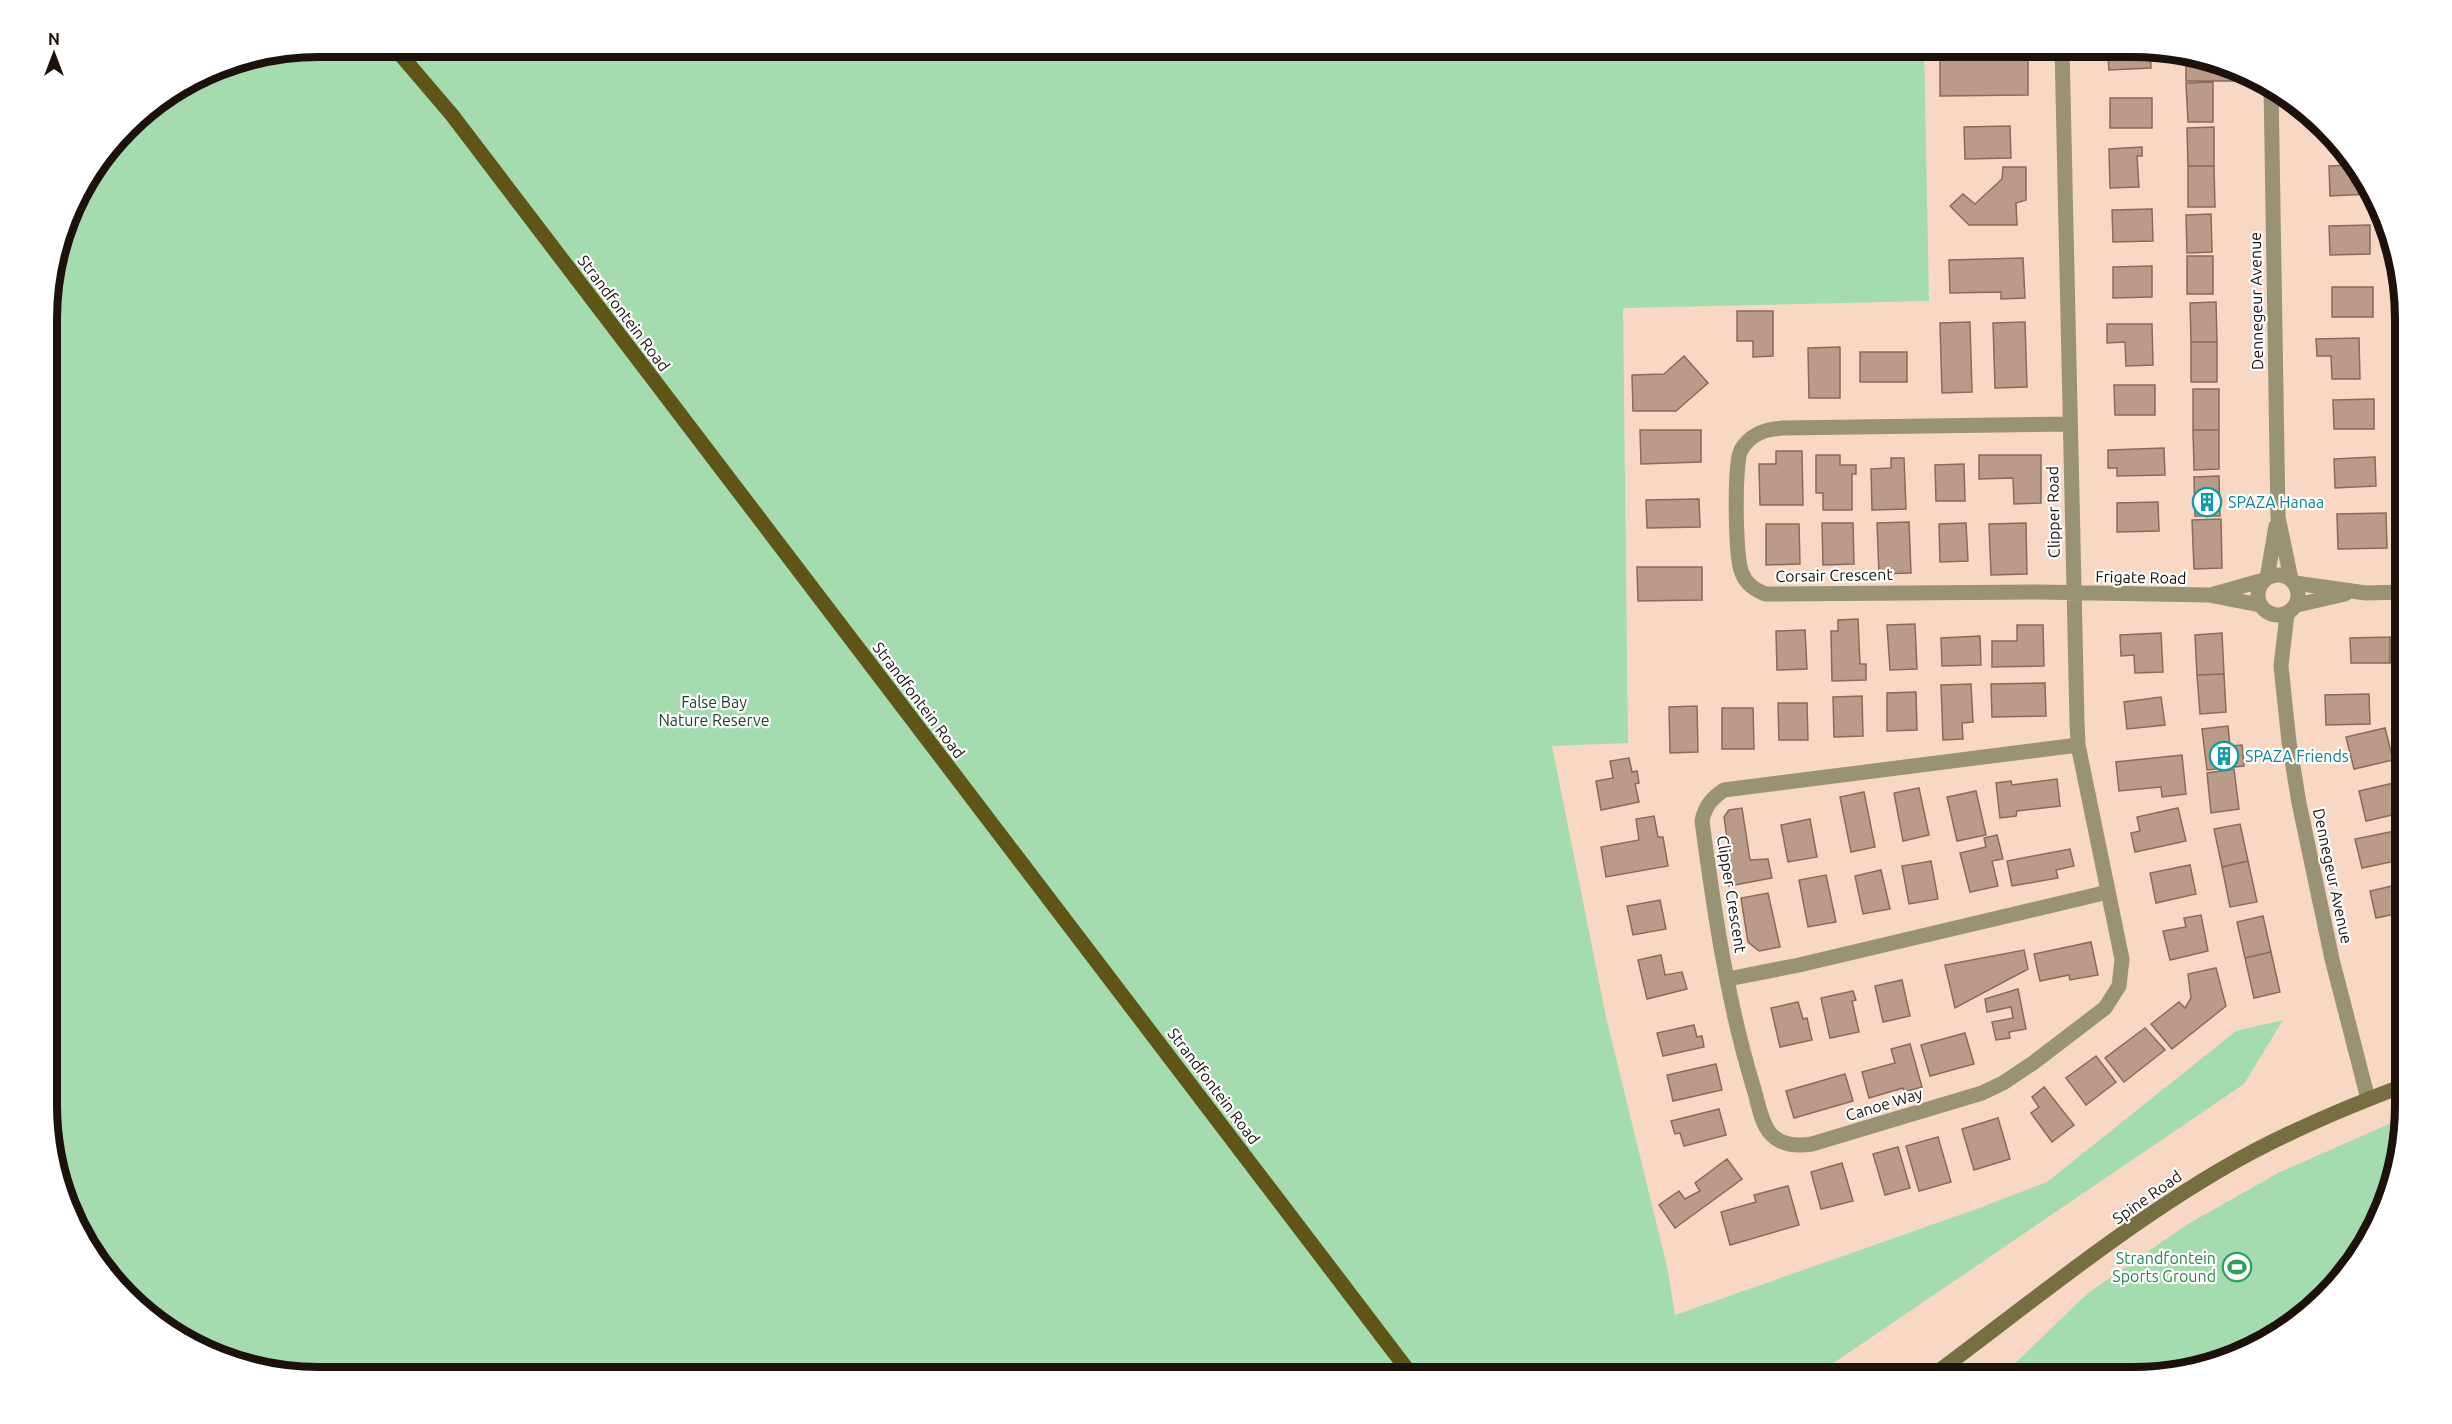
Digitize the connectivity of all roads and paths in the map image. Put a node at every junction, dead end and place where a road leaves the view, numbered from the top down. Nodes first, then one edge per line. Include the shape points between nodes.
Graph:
1 (403, 57) edge
2 (2062, 57) edge
3 (2271, 96) edge
4 (2069, 424) junction
5 (2278, 517) junction
6 (2265, 579) junction
7 (2293, 581) junction
8 (2353, 592) junction
9 (2395, 592) edge
10 (2072, 594) junction
11 (2209, 595) junction
12 (2266, 609) junction
13 (2292, 609) junction
14 (2281, 657) junction
15 (2078, 745) junction
16 (2108, 892) junction
17 (2122, 972) joint
18 (1728, 979) junction
19 (2395, 1089) edge
20 (2368, 1099) junction
21 (1405, 1367) edge
22 (1944, 1367) edge

1 - 21 main road, Strandfontein Road via 452,115
2 - 4 street, Clipper Road
3 - 5 street, Dennegeur Avenue
4 - 10 street, Clipper Road
4 - 10 street, Corsair Crescent via 1768,429 1755,434 1737,460 1738,557 1746,582 1765,594
5 - 6 street, Dennegeur Avenue
5 - 7 street, Dennegeur Avenue
6 - 7 street via 2282,575
6 - 11 street, Frigate Road
6 - 12 street via 2258,595
7 - 8 street
7 - 13 street via 2299,593
8 - 9 street
8 - 13 street
10 - 11 street, Frigate Road
10 - 15 street, Clipper Road
11 - 12 street, Frigate Road
12 - 13 street
12 - 14 street, Dennegeur Avenue
13 - 14 street, Dennegeur Avenue
14 - 20 street, Dennegeur Avenue via 2299,802 2332,959
15 - 16 street, Clipper Road
15 - 18 street, Clipper Crescent via 1724,790 1712,798 1702,821
16 - 17 street, Clipper Road
16 - 18 street, Clipper Crescent
17 - 18 street, Canoe Way via 2119,986 2105,1008 2003,1083 1982,1093 1799,1146 1777,1140 1765,1125 1737,1034
19 - 20 main road, Spine Road
20 - 22 main road, Spine Road via 2293,1132 2190,1188

